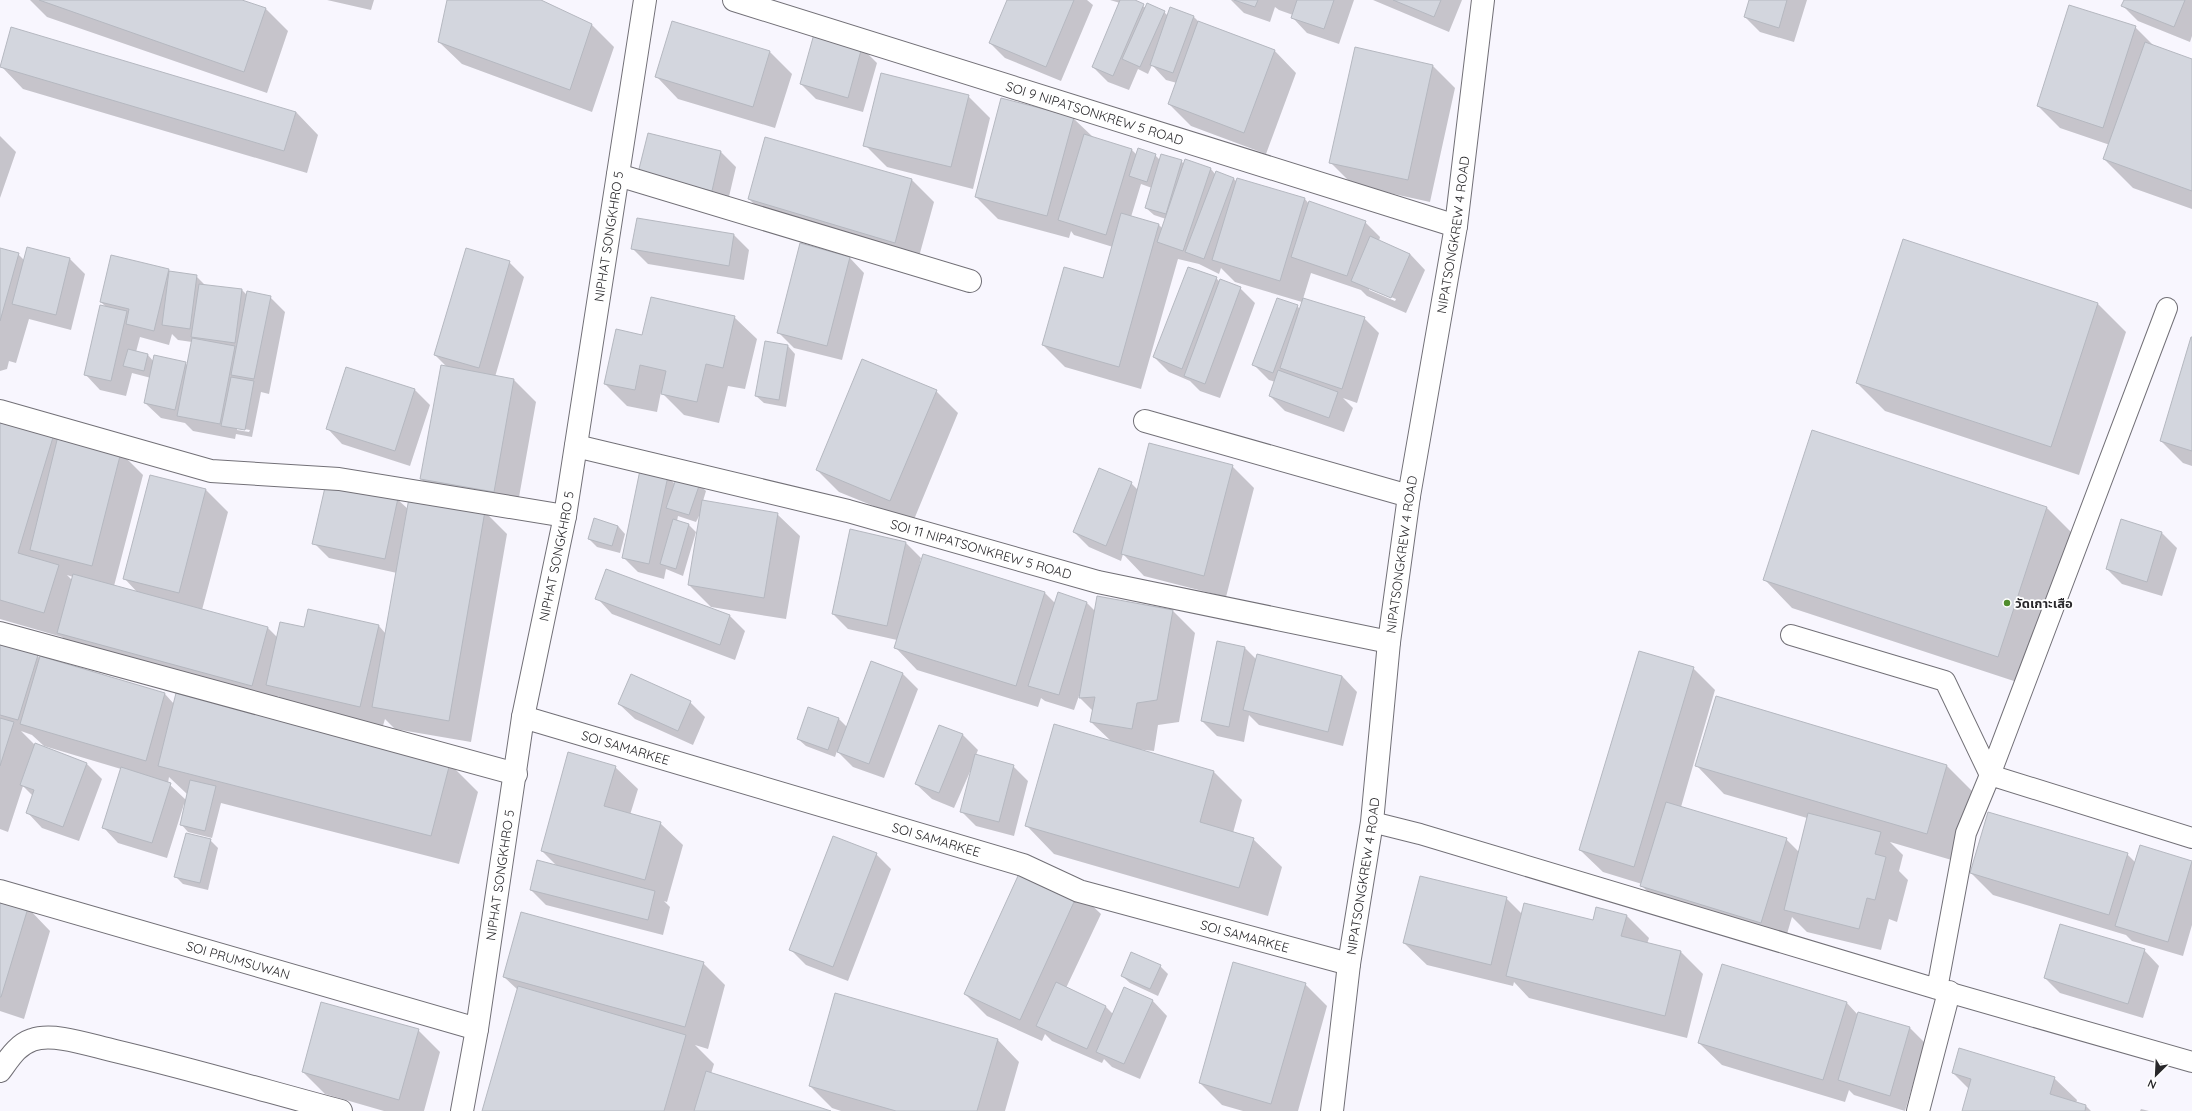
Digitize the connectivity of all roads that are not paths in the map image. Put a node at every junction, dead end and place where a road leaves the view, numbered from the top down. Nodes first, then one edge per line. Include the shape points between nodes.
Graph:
1 (645, 0) edge
2 (734, 0) edge
3 (1483, 0) edge
4 (618, 175) junction
5 (1456, 226) junction
6 (970, 281) dead end
7 (2167, 308) dead end
8 (0, 411) edge
9 (1145, 421) dead end
10 (576, 446) junction
11 (1409, 496) junction
12 (565, 516) junction
13 (0, 633) edge
14 (1792, 635) dead end
15 (1389, 642) junction
16 (523, 717) junction
17 (516, 774) junction
18 (1990, 775) junction
19 (1372, 822) junction
20 (2192, 838) edge
21 (0, 891) edge
22 (1349, 964) junction
23 (1943, 990) junction
24 (477, 1029) junction
25 (2192, 1062) edge
26 (0, 1071) edge
27 (341, 1111) edge
28 (462, 1111) edge
29 (1332, 1111) edge
30 (1918, 1111) edge

1 - 4 street, NIPHAT SONGKHRO 5
2 - 5 street, SOI 9 NIPATSONKREW 5 ROAD
3 - 5 street, NIPATSONGKREW 4 ROAD
4 - 6 street
4 - 10 street, NIPHAT SONGKHRO 5
5 - 11 street, NIPATSONGKREW 4 ROAD
7 - 18 lane
8 - 12 street via 212,471 339,479
9 - 11 street
10 - 12 street, NIPHAT SONGKHRO 5
10 - 15 street, SOI 11 NIPATSONKREW 5 ROAD via 848,511 1098,582
11 - 15 street, NIPATSONGKREW 4 ROAD
12 - 16 street, NIPHAT SONGKHRO 5
13 - 17 street
14 - 18 lane via 1945,681
15 - 19 street, NIPATSONGKREW 4 ROAD
16 - 17 street, NIPHAT SONGKHRO 5
16 - 22 street, SOI SAMARKEE via 1023,865 1079,891
17 - 24 street, NIPHAT SONGKHRO 5
18 - 20 lane
18 - 23 lane via 1966,833
19 - 22 street, NIPATSONGKREW 4 ROAD
19 - 23 lane via 1420,834
21 - 24 street, SOI PRUMSUWAN
22 - 29 street, NIPATSONGKREW 4 ROAD
23 - 25 lane
23 - 30 street
24 - 28 street, NIPHAT SONGKHRO 5
26 - 27 street via 22,1045 32,1040 58,1038

